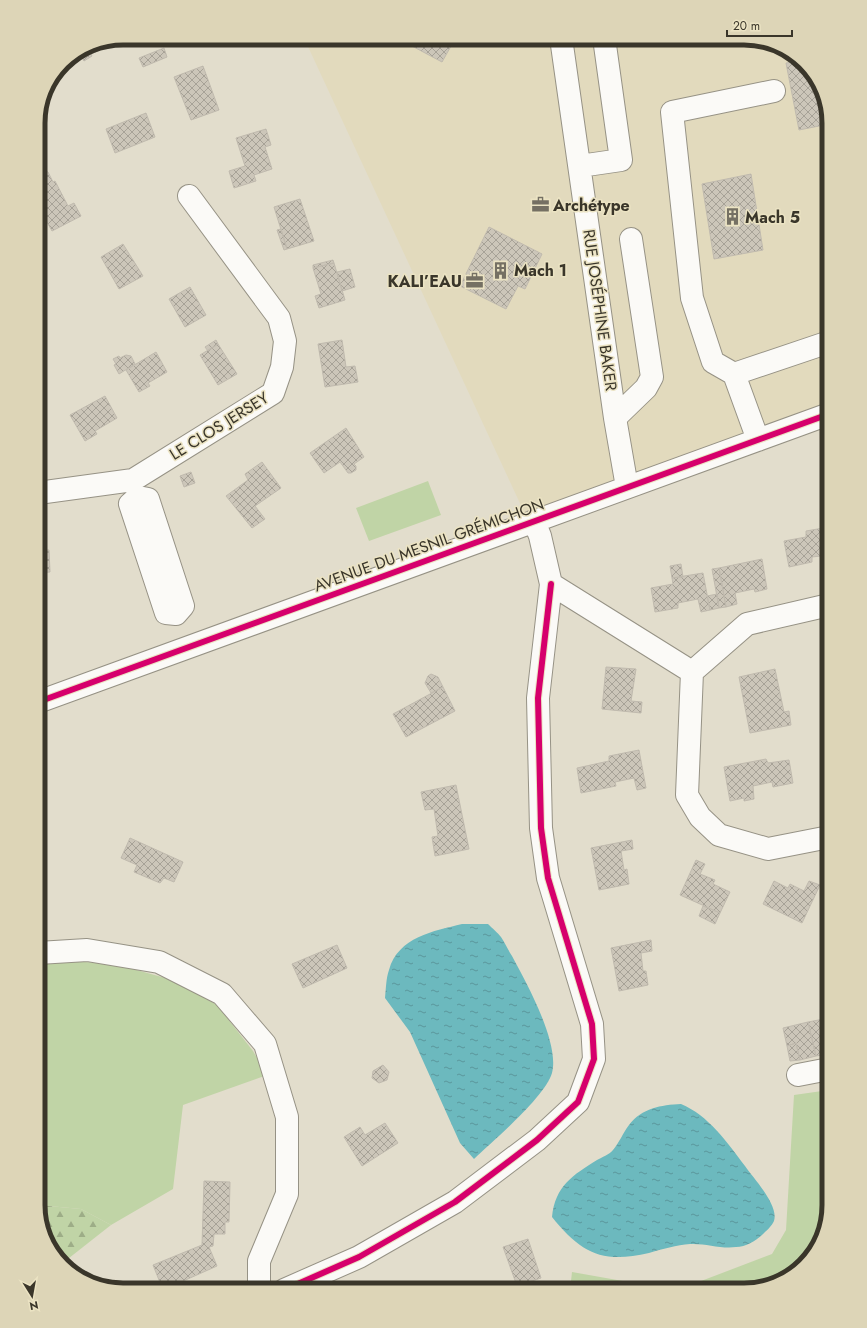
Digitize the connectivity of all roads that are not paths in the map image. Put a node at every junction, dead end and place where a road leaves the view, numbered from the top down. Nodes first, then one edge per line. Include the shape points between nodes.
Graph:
1 (562, 45) edge
2 (605, 45) edge
3 (774, 91) dead end
4 (580, 166) junction
5 (189, 196) dead end
6 (631, 239) dead end
7 (822, 344) edge
8 (734, 374) junction
9 (822, 417) edge
10 (615, 418) junction
11 (758, 440) junction
12 (627, 487) junction
13 (136, 489) junction
14 (45, 493) edge
15 (534, 521) junction
16 (551, 584) junction
17 (822, 607) edge
18 (187, 647) junction
19 (692, 672) junction
20 (45, 699) edge
21 (822, 838) edge
22 (45, 953) edge
23 (822, 1070) edge
24 (798, 1075) dead end
25 (259, 1283) edge
26 (300, 1283) edge

1 - 4 street, RUE JOSÉPHINE BAKER
2 - 4 street via 621,160
3 - 8 street via 672,112 692,298 713,362
4 - 10 street, RUE JOSÉPHINE BAKER
5 - 13 street, LE CLOS JERSEY via 279,318 285,341 282,367 273,393
6 - 10 street via 652,377 646,388
7 - 8 street
8 - 11 street
9 - 11 street, AVENUE DU MESNIL GRÉMICHON
10 - 12 street, RUE JOSÉPHINE BAKER
11 - 12 street, AVENUE DU MESNIL GRÉMICHON
12 - 15 street, AVENUE DU MESNIL GRÉMICHON
13 - 14 street, LE CLOS JERSEY
13 - 18 street via 148,499 183,606 176,614
15 - 16 street
15 - 18 street, AVENUE DU MESNIL GRÉMICHON
16 - 19 street
16 - 26 street via 538,698 541,828 548,878 592,1024 594,1059 578,1102 537,1140 455,1202 360,1257
17 - 19 street via 747,624
18 - 20 street, AVENUE DU MESNIL GRÉMICHON
19 - 21 street via 687,795 700,817 719,835 768,849
22 - 25 street via 87,950 159,962 222,994 265,1044 287,1117 287,1194 258,1261
23 - 24 street

